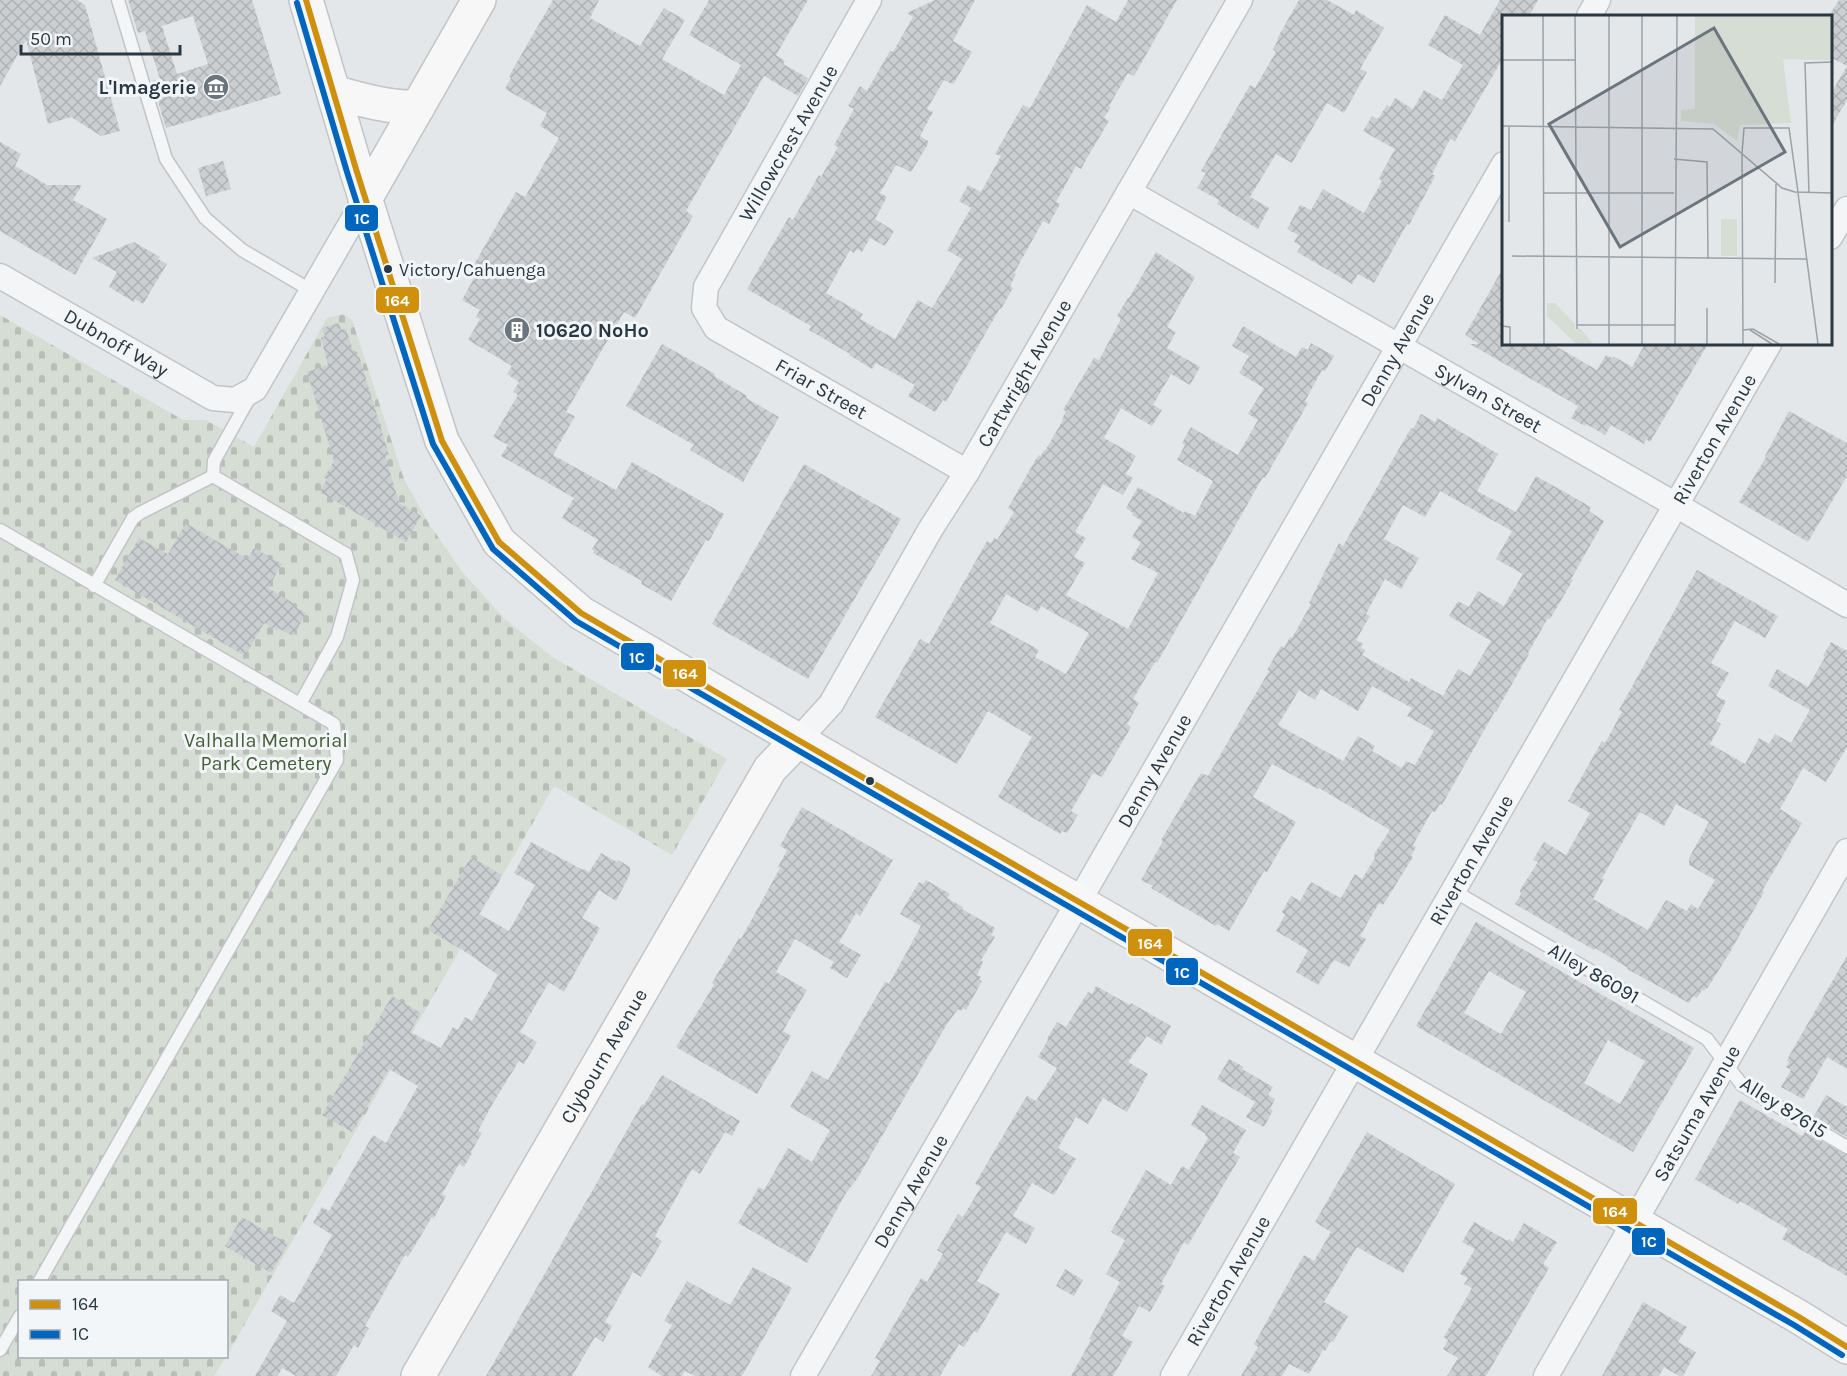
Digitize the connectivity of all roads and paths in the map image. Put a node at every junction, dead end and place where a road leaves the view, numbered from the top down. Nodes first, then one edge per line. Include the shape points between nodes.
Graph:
1 (118, 0) edge
2 (306, 0) edge
3 (869, 0) edge
4 (1240, 0) edge
5 (1598, 0) edge
6 (478, 1) edge
7 (1589, 15) edge
8 (334, 92) junction
9 (418, 107) junction
10 (1502, 166) edge
11 (1129, 192) junction
12 (366, 199) junction
13 (1847, 209) edge
14 (1832, 234) edge
15 (0, 276) edge
16 (706, 287) joint
17 (312, 291) junction
18 (1768, 345) edge
19 (1398, 346) junction
20 (245, 395) junction
21 (967, 472) junction
22 (213, 476) junction
23 (1676, 505) junction
24 (0, 530) edge
25 (94, 585) junction
26 (1847, 605) edge
27 (300, 704) junction
28 (798, 740) junction
29 (1847, 851) edge
30 (1454, 891) junction
31 (1080, 901) junction
32 (1356, 1061) junction
33 (1725, 1064) junction
34 (1847, 1146) edge
35 (1634, 1223) junction
36 (40, 1280) edge
37 (18, 1319) edge
38 (1847, 1347) edge
39 (0, 1350) edge
40 (418, 1376) edge
41 (803, 1376) edge
42 (1173, 1376) edge
43 (1546, 1376) edge

1 - 17 lane via 166,159 205,218 242,250
2 - 8 main road
3 - 16 street, Willowcrest Avenue
4 - 11 street, Cartwright Avenue
5 - 7 street
6 - 9 main road
8 - 9 main road
8 - 12 main road
9 - 12 main road
10 - 19 street, Denny Avenue
11 - 19 street, Sylvan Street
11 - 21 street, Cartwright Avenue
12 - 17 street
12 - 28 main road via 442,441 499,542 581,613
13 - 14 street
15 - 20 street, Dubnoff Way via 213,398
16 - 21 street, Friar Street via 704,308 716,328
17 - 20 street
18 - 23 street, Riverton Avenue
19 - 23 street, Sylvan Street
19 - 31 street, Denny Avenue
20 - 22 lane via 214,461
21 - 28 street, Cartwright Avenue via 831,704
22 - 25 lane via 133,518
22 - 27 lane via 346,554 353,580 337,637
23 - 26 street, Sylvan Street
23 - 30 street, Riverton Avenue
24 - 25 lane
25 - 27 lane
27 - 36 lane via 334,724 337,760
28 - 31 main road
28 - 40 main road, Clybourn Avenue via 770,769
29 - 33 street, Satsuma Avenue
30 - 32 street, Riverton Avenue
30 - 33 lane, Alley 86091 via 1707,1039
31 - 32 main road
31 - 41 street, Denny Avenue
32 - 35 main road
32 - 42 street, Riverton Avenue
33 - 34 lane, Alley 87615 via 1742,1085
33 - 35 street, Satsuma Avenue
35 - 38 main road
35 - 43 street, Satsuma Avenue
37 - 39 lane

